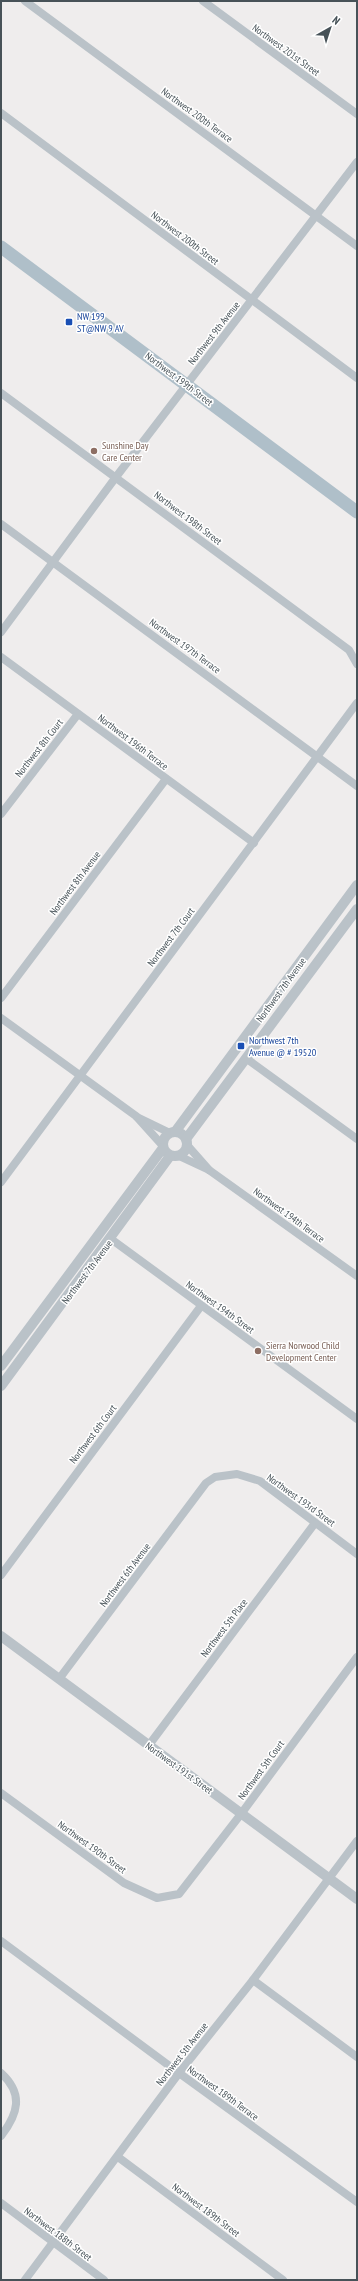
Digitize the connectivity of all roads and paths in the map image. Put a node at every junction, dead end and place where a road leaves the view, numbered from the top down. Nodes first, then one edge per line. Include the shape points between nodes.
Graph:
1 (25, 1) edge
2 (203, 1) edge
3 (1, 113) edge
4 (357, 114) edge
5 (357, 162) edge
6 (316, 215) junction
7 (357, 246) edge
8 (1, 248) edge
9 (252, 300) junction
10 (357, 378) edge
11 (186, 384) junction
12 (1, 393) edge
13 (116, 477) junction
14 (357, 512) edge
15 (1, 524) edge
16 (52, 562) junction
17 (1, 632) edge
18 (1, 657) edge
19 (357, 664) edge
20 (357, 703) edge
21 (78, 714) junction
22 (319, 756) junction
23 (166, 779) junction
24 (357, 786) edge
25 (1, 814) edge
26 (254, 843) junction
27 (357, 886) edge
28 (357, 909) edge
29 (1, 998) edge
30 (1, 1018) edge
31 (247, 1059) junction
32 (80, 1076) junction
33 (136, 1116) junction
34 (172, 1132) junction
35 (357, 1139) edge
36 (187, 1142) junction
37 (169, 1151) junction
38 (209, 1170) junction
39 (1, 1182) edge
40 (111, 1239) junction
41 (357, 1276) edge
42 (201, 1306) junction
43 (1, 1366) edge
44 (1, 1386) edge
45 (357, 1419) edge
46 (206, 1483) joint
47 (315, 1523) junction
48 (357, 1554) edge
49 (1, 1574) edge
50 (1, 1636) edge
51 (357, 1657) edge
52 (59, 1679) junction
53 (149, 1745) junction
54 (1, 1793) edge
55 (241, 1814) junction
56 (357, 1841) edge
57 (329, 1879) junction
58 (179, 1894) joint
59 (357, 1899) edge
60 (1, 1941) edge
61 (253, 1980) junction
62 (357, 2057) edge
63 (1, 2073) edge
64 (179, 2074) junction
65 (1, 2136) edge
66 (118, 2157) junction
67 (357, 2202) edge
68 (1, 2203) edge
69 (52, 2243) junction
70 (25, 2280) edge
71 (104, 2280) edge
72 (283, 2280) edge

1 - 6 street, Northwest 200th Terrace
2 - 4 street, Northwest 201st Street
3 - 9 street, Northwest 200th Street
5 - 6 street, Northwest 9th Avenue
6 - 7 street, Northwest 200th Terrace
6 - 9 street, Northwest 9th Avenue
8 - 11 main road, Northwest 199th Street
9 - 10 street, Northwest 200th Street
9 - 11 street, Northwest 9th Avenue
11 - 13 street, Northwest 9th Avenue
11 - 14 main road, Northwest 199th Street
12 - 13 street, Northwest 198th Street
13 - 16 street, Northwest 9th Avenue
13 - 19 street, Northwest 198th Street via 349,650
15 - 16 street, Northwest 197th Terrace
16 - 17 street, Northwest 9th Avenue
16 - 22 street, Northwest 197th Terrace
18 - 21 street, Northwest 196th Terrace
20 - 22 street, Northwest 7th Court
21 - 23 street, Northwest 196th Terrace
21 - 25 street, Northwest 8th Court
22 - 24 street, Northwest 197th Terrace
22 - 26 street, Northwest 7th Court
23 - 26 street, Northwest 196th Terrace
23 - 29 street, Northwest 8th Avenue
26 - 32 street, Northwest 7th Court
27 - 34 street, Northwest 7th Avenue
28 - 31 street, Northwest 7th Avenue
30 - 32 street, Northwest 194th Terrace
31 - 35 street
31 - 36 street, Northwest 7th Avenue
32 - 33 street, Northwest 194th Terrace
32 - 39 street, Northwest 7th Court
33 - 34 street, Northwest 194th Terrace
33 - 37 street, Northwest 194th Terrace
34 - 36 street via 183,1134
34 - 37 street, Northwest 7th Avenue via 163,1140
36 - 37 street, Northwest 7th Avenue via 185,1152
36 - 38 street, Northwest 194th Terrace
37 - 38 street, Northwest 194th Terrace
37 - 40 street, Northwest 7th Avenue
37 - 43 street, Northwest 7th Avenue
38 - 41 street, Northwest 194th Terrace
40 - 42 street, Northwest 194th Street
40 - 44 street, Northwest 7th Avenue
42 - 45 street, Northwest 194th Street
42 - 49 street, Northwest 6th Court
46 - 47 street, Northwest 193rd Street via 215,1477 237,1474 260,1482
46 - 52 street, Northwest 6th Avenue
47 - 48 street, Northwest 193rd Street
47 - 53 street, Northwest 5th Place
50 - 52 street, Northwest 191st Street
51 - 55 street, Northwest 5th Court
52 - 53 street, Northwest 191st Street
53 - 55 street, Northwest 191st Street
54 - 58 street, Northwest 190th Street via 124,1883 157,1898
55 - 57 street, Northwest 191st Street
55 - 58 street, Northwest 5th Court
56 - 57 street, Northwest 5th Avenue
57 - 59 street, Northwest 191st Street
57 - 61 street, Northwest 5th Avenue
60 - 64 street, Northwest 189th Terrace
61 - 62 street
61 - 64 street, Northwest 5th Avenue
63 - 65 street via 9,2080 17,2100 12,2121
64 - 66 street, Northwest 5th Avenue
64 - 67 street, Northwest 189th Terrace
66 - 69 street, Northwest 5th Avenue
66 - 72 street, Northwest 189th Street
68 - 69 street, Northwest 188th Street
69 - 70 street, Northwest 5th Avenue
69 - 71 street, Northwest 188th Street

